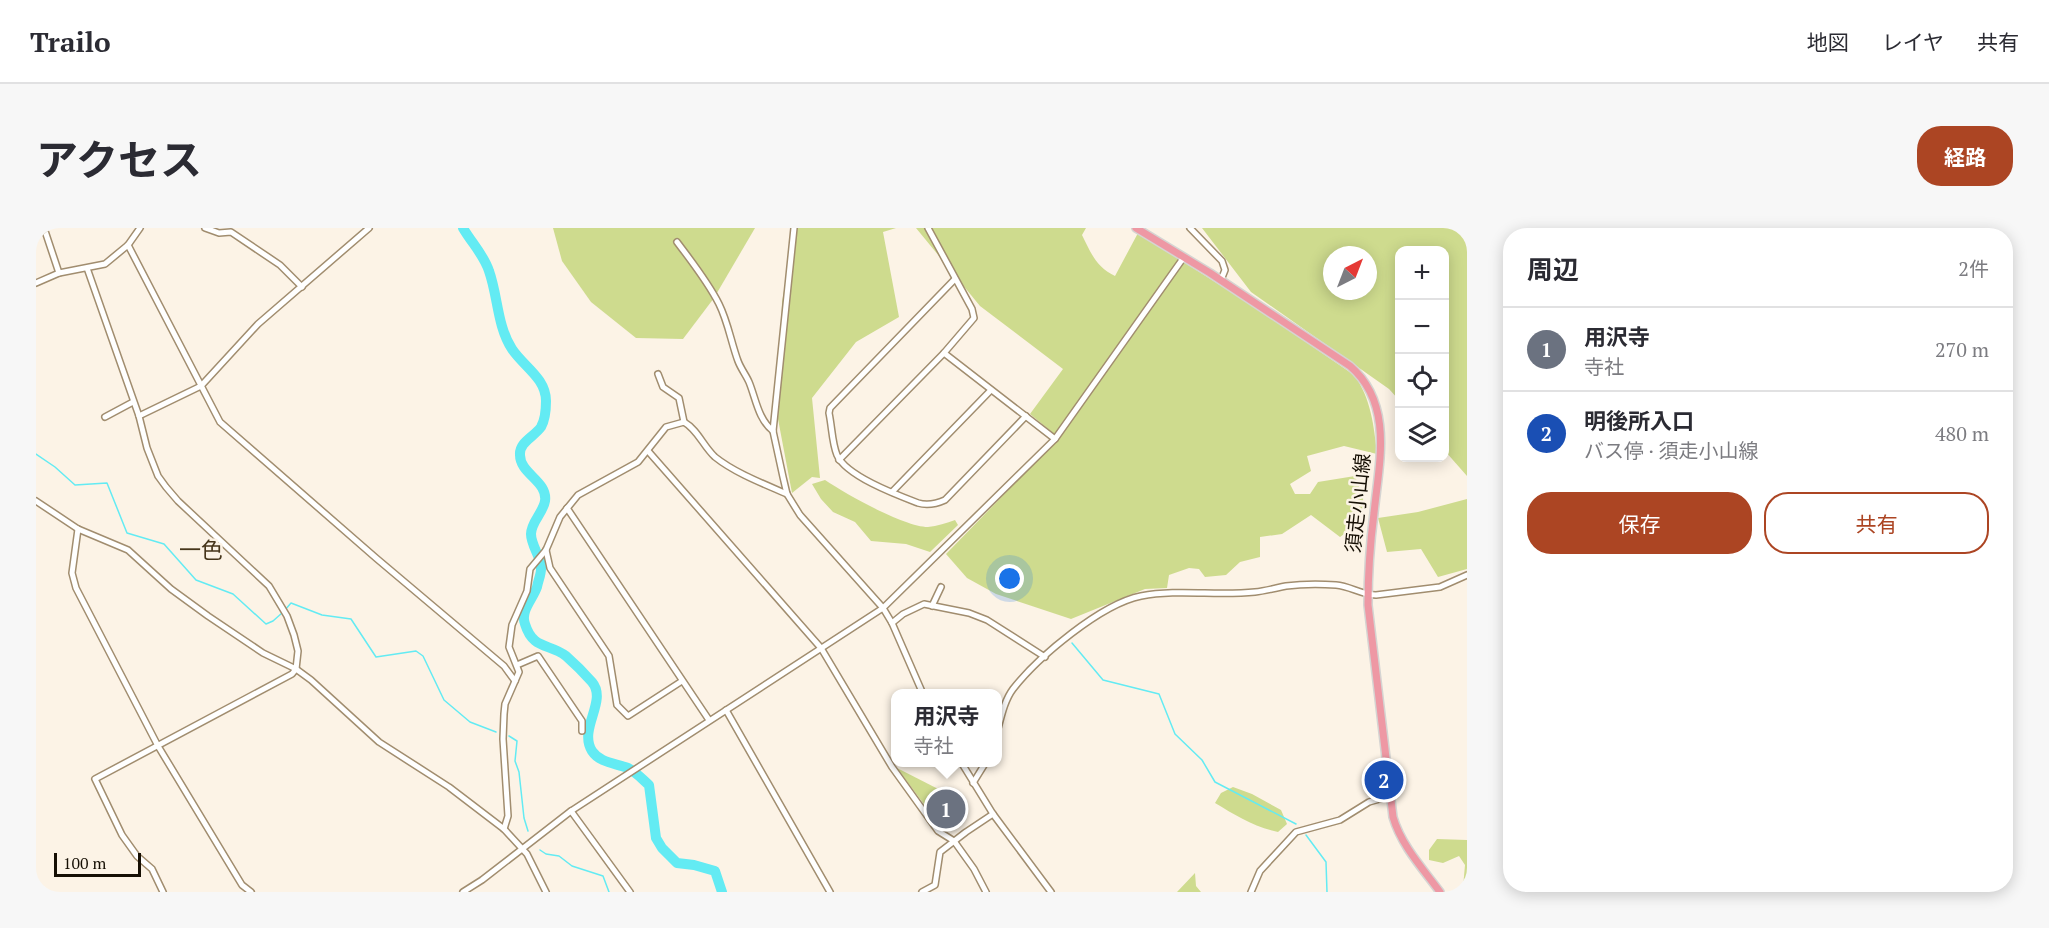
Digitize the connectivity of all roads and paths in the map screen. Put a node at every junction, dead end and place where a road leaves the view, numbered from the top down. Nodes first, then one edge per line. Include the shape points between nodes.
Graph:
1 (44, 228) edge
2 (141, 228) edge
3 (205, 228) edge
4 (369, 228) edge
5 (794, 228) edge
6 (928, 228) edge
7 (1136, 228) edge
8 (1190, 228) edge
9 (231, 230) edge
10 (677, 242) dead end
11 (128, 245) junction
12 (1184, 257) junction
13 (87, 268) junction
14 (59, 273) junction
15 (955, 279) junction
16 (1221, 280) junction
17 (36, 283) edge
18 (302, 287) junction
19 (944, 353) junction
20 (658, 374) dead end
21 (201, 386) junction
22 (991, 390) junction
23 (133, 402) junction
24 (139, 416) junction
25 (1026, 416) junction
26 (105, 417) dead end
27 (684, 422) junction
28 (773, 432) junction
29 (1055, 439) junction
30 (648, 451) junction
31 (840, 460) junction
32 (892, 492) junction
33 (787, 494) junction
34 (36, 501) edge
35 (567, 508) junction
36 (78, 530) junction
37 (545, 552) junction
38 (1467, 575) edge
39 (941, 586) dead end
40 (1368, 595) junction
41 (932, 606) junction
42 (883, 608) junction
43 (892, 624) junction
44 (821, 648) junction
45 (1045, 657) junction
46 (517, 665) junction
47 (296, 669) junction
48 (515, 681) junction
49 (682, 681) junction
50 (921, 689) edge
51 (726, 710) junction
52 (1002, 718) edge
53 (709, 720) junction
54 (582, 731) dead end
55 (158, 746) junction
56 (891, 765) edge
57 (892, 767) edge
58 (964, 767) edge
59 (983, 767) edge
60 (973, 783) junction
61 (1390, 796) junction
62 (571, 811) junction
63 (993, 814) junction
64 (504, 829) junction
65 (954, 841) junction
66 (522, 848) junction
67 (163, 892) edge
68 (251, 892) edge
69 (463, 892) edge
70 (546, 892) edge
71 (630, 892) edge
72 (830, 892) edge
73 (922, 892) edge
74 (986, 892) edge
75 (1051, 892) edge
76 (1251, 892) edge
77 (1440, 892) edge

1 - 14 street
2 - 11 street
3 - 9 street via 219,233
4 - 18 street
5 - 28 street
6 - 15 street
7 - 12 main road, 須走小山線
8 - 16 street via 1222,261 1225,270
9 - 18 street via 280,265
10 - 28 street via 719,304 738,363
11 - 13 street via 105,264
11 - 21 street
12 - 16 main road, 須走小山線
12 - 29 street
13 - 14 street
13 - 23 street
14 - 17 street
15 - 19 street via 974,318
15 - 31 street via 830,408
16 - 40 main road, 須走小山線 via 1350,366 1366,381 1374,397 1380,445
18 - 21 street via 258,324
19 - 22 street
19 - 31 street
20 - 27 street via 663,387 679,398
21 - 24 street
21 - 48 street via 220,422 504,666
22 - 25 street
22 - 32 street
23 - 24 street
23 - 26 street
24 - 47 street via 147,448 166,487 269,586 286,616 298,651
25 - 29 street
25 - 32 street via 945,500 925,505
27 - 30 street via 666,427
27 - 33 street via 713,455
28 - 33 street
29 - 42 street
30 - 35 street via 629,468 578,495
30 - 44 street
31 - 32 street via 858,475
33 - 42 street via 800,515
34 - 36 street
35 - 37 street
35 - 49 street
36 - 47 street via 128,550 208,616 263,653
36 - 55 street via 72,573 76,588
37 - 46 street via 530,569 527,591 512,625 509,647
37 - 49 street via 550,568 609,656 617,705 628,716
38 - 40 street via 1440,587
39 - 41 street
40 - 45 street via 1338,585 1309,584 1255,592 1142,596 1098,615
40 - 61 main road, 須走小山線
41 - 43 street via 924,604
41 - 45 street via 977,615
42 - 43 street
42 - 44 street
43 - 50 street
44 - 51 street
44 - 56 street
45 - 52 street via 1012,690
46 - 48 street
46 - 54 street via 538,656 582,721
47 - 55 street
47 - 64 street via 379,742
48 - 64 street via 504,714 508,816
49 - 53 street
51 - 53 street
51 - 72 street
53 - 62 street
55 - 67 street via 95,779 122,834 152,869
55 - 68 street via 242,885
57 - 65 street via 938,831
58 - 60 street
59 - 60 street
60 - 63 street
61 - 76 street via 1369,802 1340,820 1296,831 1260,871
61 - 77 main road, 須走小山線 via 1396,828
62 - 66 street
62 - 71 street
63 - 65 street
63 - 75 street
64 - 66 street
65 - 73 street via 940,852 935,885
65 - 74 street
66 - 69 street
66 - 70 street

